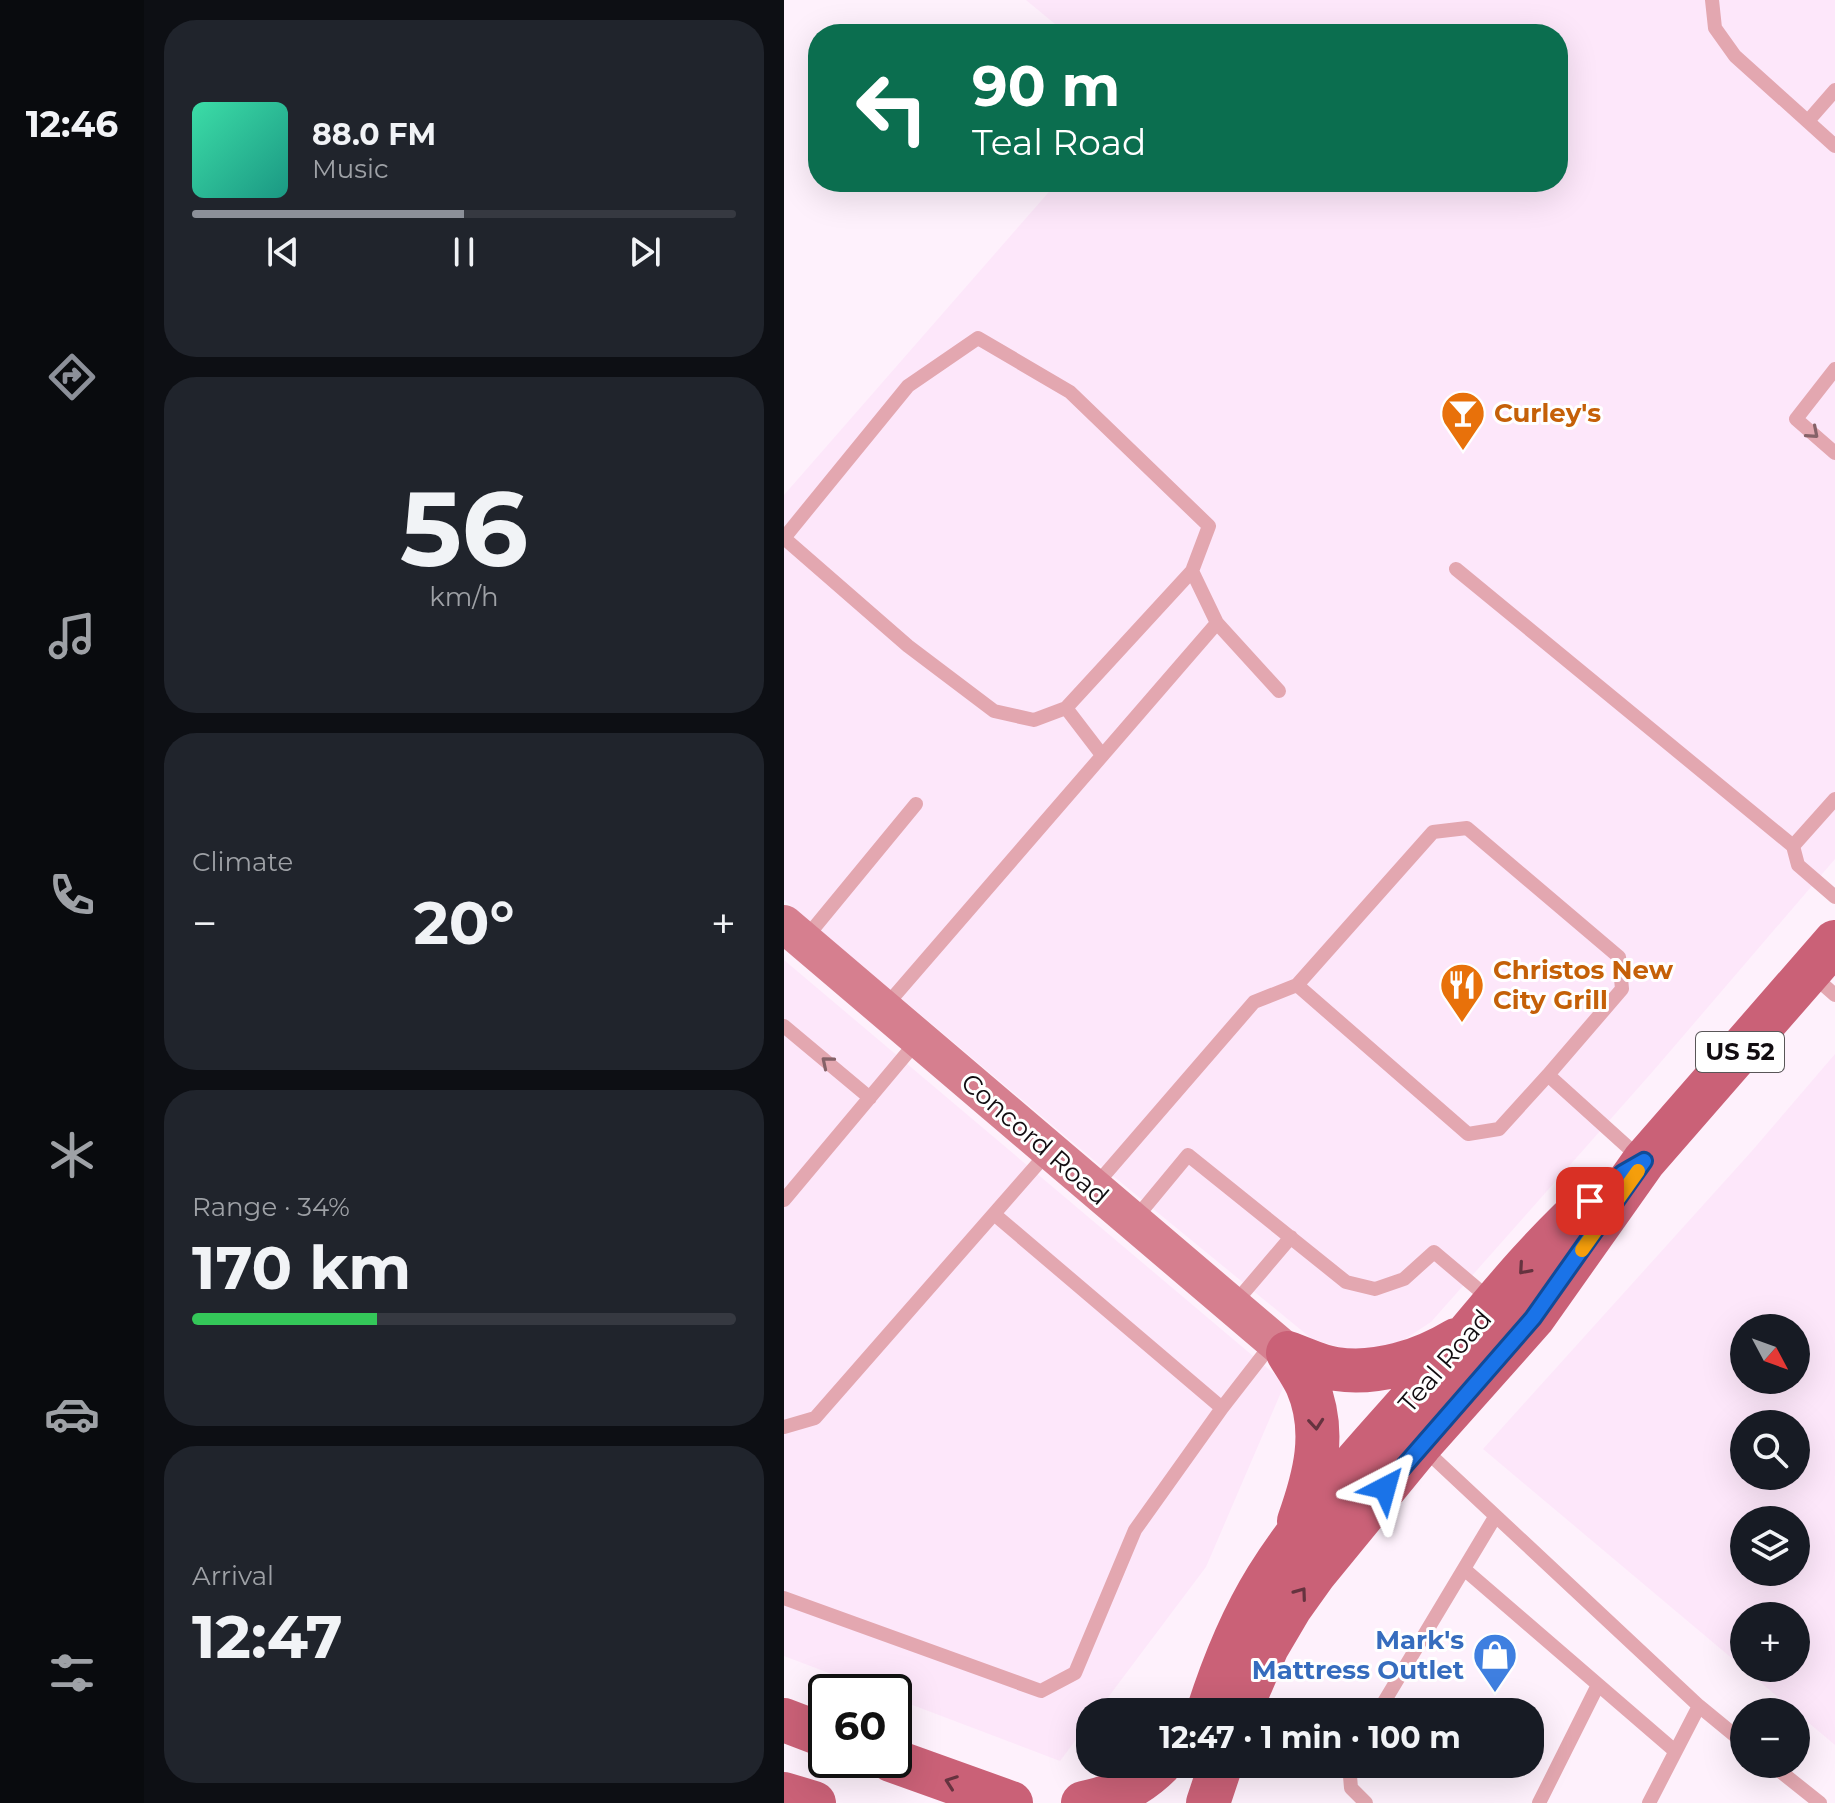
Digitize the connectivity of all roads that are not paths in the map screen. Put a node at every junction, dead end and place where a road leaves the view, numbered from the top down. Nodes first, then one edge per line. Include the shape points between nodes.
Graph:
1 (1712, 0) edge
2 (1835, 90) edge
3 (1808, 121) junction
4 (1835, 146) edge
5 (1835, 369) edge
6 (1835, 453) edge
7 (1456, 569) dead end
8 (1192, 571) junction
9 (1217, 623) junction
10 (1279, 691) dead end
11 (1066, 708) junction
12 (1102, 755) junction
13 (1835, 799) edge
14 (916, 804) dead end
15 (1793, 846) junction
16 (1835, 897) edge
17 (794, 932) edge
18 (1826, 970) edge
19 (1297, 985) junction
20 (883, 1009) junction
21 (784, 1026) edge
22 (919, 1040) junction
23 (1548, 1075) junction
24 (870, 1098) junction
25 (1049, 1151) junction
26 (1644, 1161) junction
27 (1093, 1189) junction
28 (784, 1200) edge
29 (994, 1214) junction
30 (1132, 1222) junction
31 (1291, 1237) junction
32 (1233, 1306) junction
33 (1482, 1317) junction
34 (1281, 1347) junction
35 (1222, 1408) junction
36 (784, 1427) edge
37 (1420, 1445) junction
38 (1495, 1517) junction
39 (1291, 1543) junction
40 (1464, 1569) junction
41 (784, 1598) edge
42 (1598, 1685) junction
43 (1227, 1698) edge
44 (1230, 1698) edge
45 (1386, 1698) edge
46 (1699, 1706) junction
47 (784, 1720) edge
48 (808, 1729) edge
49 (1730, 1731) edge
50 (1675, 1751) junction
51 (912, 1768) edge
52 (1146, 1778) edge
53 (1190, 1778) edge
54 (1216, 1778) edge
55 (1239, 1778) edge
56 (1350, 1778) edge
57 (1789, 1778) edge
58 (784, 1794) edge
59 (814, 1803) edge
60 (1011, 1803) edge
61 (1083, 1803) edge
62 (1185, 1803) edge
63 (1208, 1803) edge
64 (1243, 1803) edge
65 (1366, 1803) edge
66 (1539, 1803) edge
67 (1649, 1803) edge
68 (1820, 1803) edge

1 - 3 lane via 1715,28 1735,56
2 - 3 lane
3 - 4 lane
5 -> 6 lane via 1796,419
7 - 15 lane
8 - 9 lane
8 - 11 lane
8 - 11 lane via 1209,526 1070,392 978,338 908,386 784,538 908,646 994,711 1034,720
9 - 10 lane
9 - 12 lane
11 - 12 lane
12 - 20 lane
13 - 15 lane
14 - 17 lane
15 - 16 lane via 1798,865
17 - 20 street, Concord Road
18 - 26 main road, Teal Road / US 52
19 - 23 lane via 1468,1134 1499,1129
19 - 23 lane via 1433,832 1467,828 1619,957 1622,989
19 - 27 lane via 1254,1002
20 - 22 street, Concord Road
24 -> 21 lane
22 - 24 lane
22 - 25 street, Concord Road
23 - 26 lane
24 - 28 lane
25 - 27 street, Concord Road
25 - 29 lane
26 -> 33 main road, Teal Road / US 52 via 1574,1215
26 - 37 main road, Teal Road / US 52 via 1533,1318
27 - 30 street, Concord Road
29 - 35 lane
29 - 36 lane via 815,1418
30 - 31 lane via 1188,1155
30 - 32 street, Concord Road
31 - 32 lane
31 - 33 lane via 1346,1282 1375,1289 1404,1279 1434,1252
32 - 34 street, Concord Road
33 - 34 main road via 1434,1353 1380,1369 1333,1369
33 - 39 main road, Teal Road / US 52
34 - 35 lane
34 -> 39 main road via 1307,1385 1316,1412 1319,1456
35 - 41 lane via 1135,1530 1075,1673 1041,1691
37 - 38 lane
44 -> 37 main road, Teal Road / US 52 via 1315,1573
38 - 40 lane
38 - 46 lane
39 - 43 main road, Teal Road / US 52 via 1248,1611
40 - 42 lane
40 - 45 lane
42 - 50 lane
42 - 66 lane
46 - 49 lane
46 - 50 lane
47 - 48 main road
50 - 67 lane
60 -> 51 main road
52 - 61 main road via 1111,1797
53 - 62 main road
54 - 63 main road
55 - 64 main road
56 - 65 lane via 1351,1788
57 - 68 lane
58 - 59 main road

